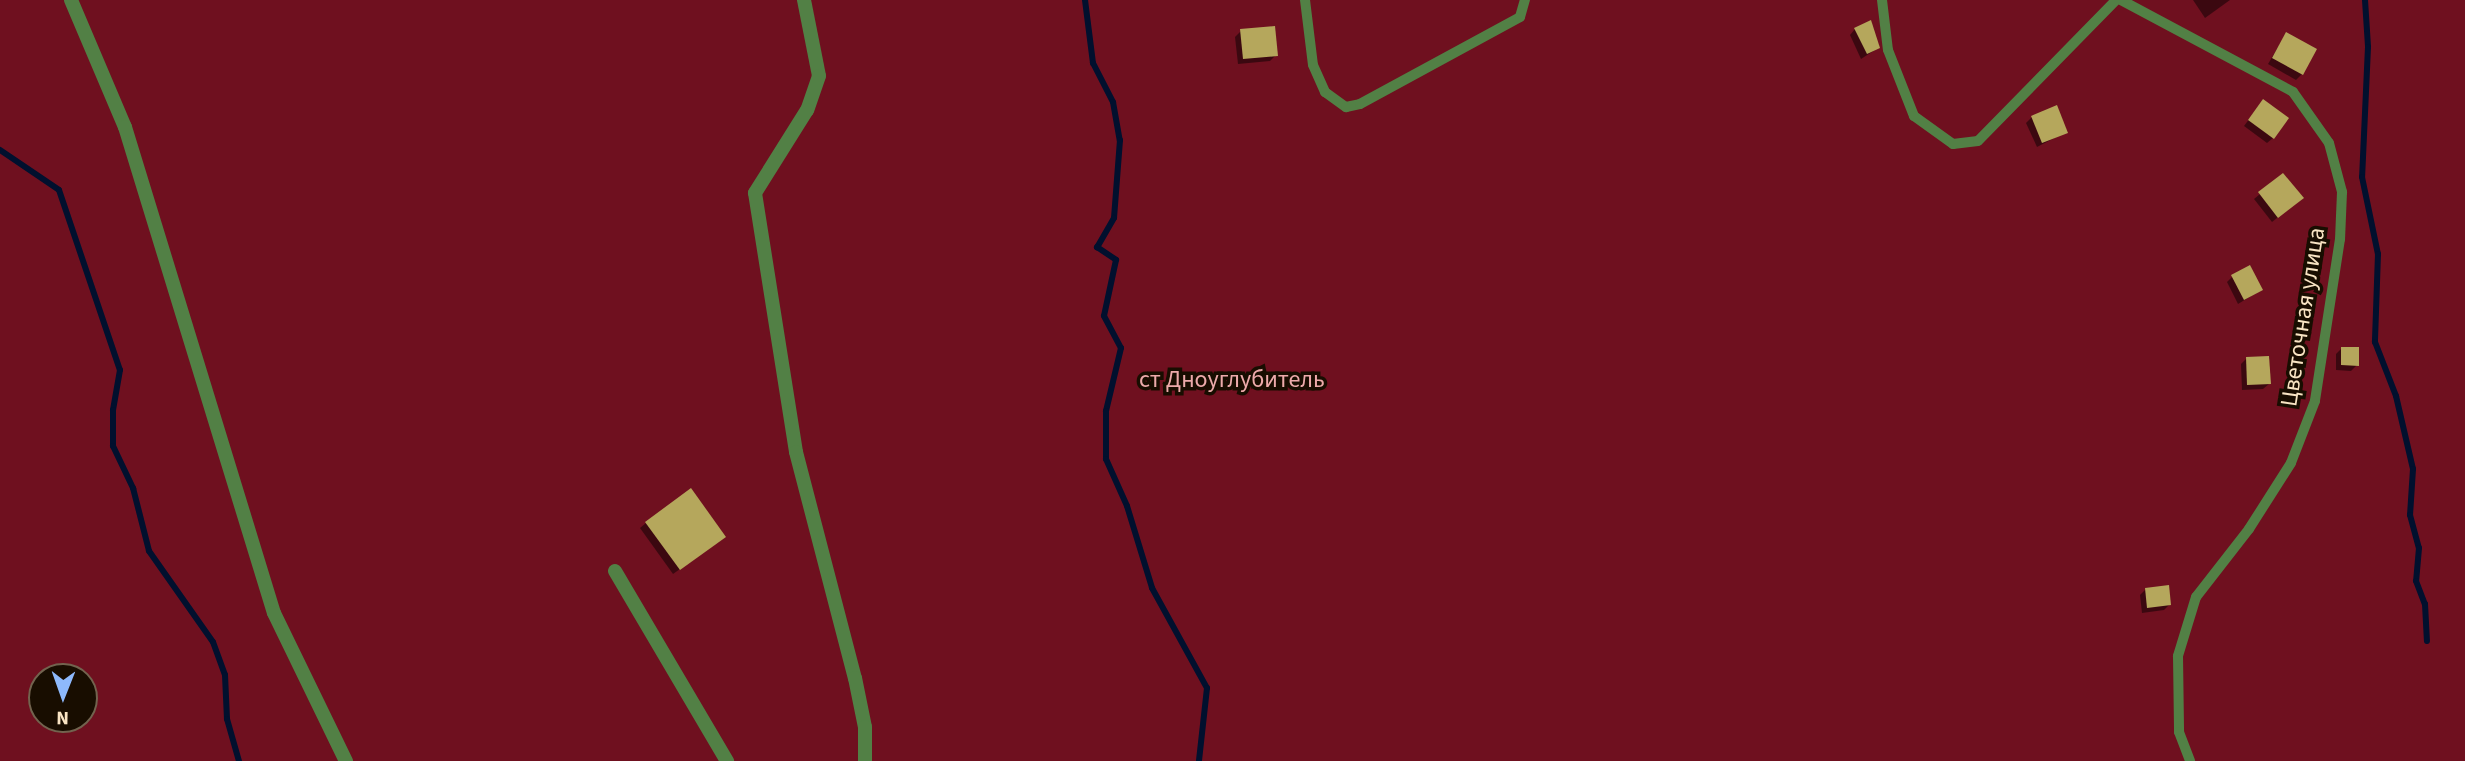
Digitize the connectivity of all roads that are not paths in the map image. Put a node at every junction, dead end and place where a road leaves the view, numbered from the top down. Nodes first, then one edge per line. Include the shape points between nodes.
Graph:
1 (71, 0) edge
2 (804, 0) edge
3 (1305, 0) edge
4 (1525, 0) edge
5 (1882, 0) edge
6 (2118, 0) edge
7 (615, 571) dead end
8 (346, 761) edge
9 (727, 761) edge
10 (865, 761) edge
11 (2189, 761) edge

1 - 8 street via 125,127 274,614
2 - 10 street via 819,76 807,110 755,193 796,452 855,678 865,727
3 - 4 lane via 1313,65 1325,92 1346,107 1360,104 1520,17
5 - 6 lane via 1888,50 1914,116 1954,144 1978,141
6 - 11 lane, Цветочная улица via 2293,92 2329,143 2342,192 2340,239 2315,401 2291,463 2249,529 2196,597 2178,656 2179,732
7 - 9 street

